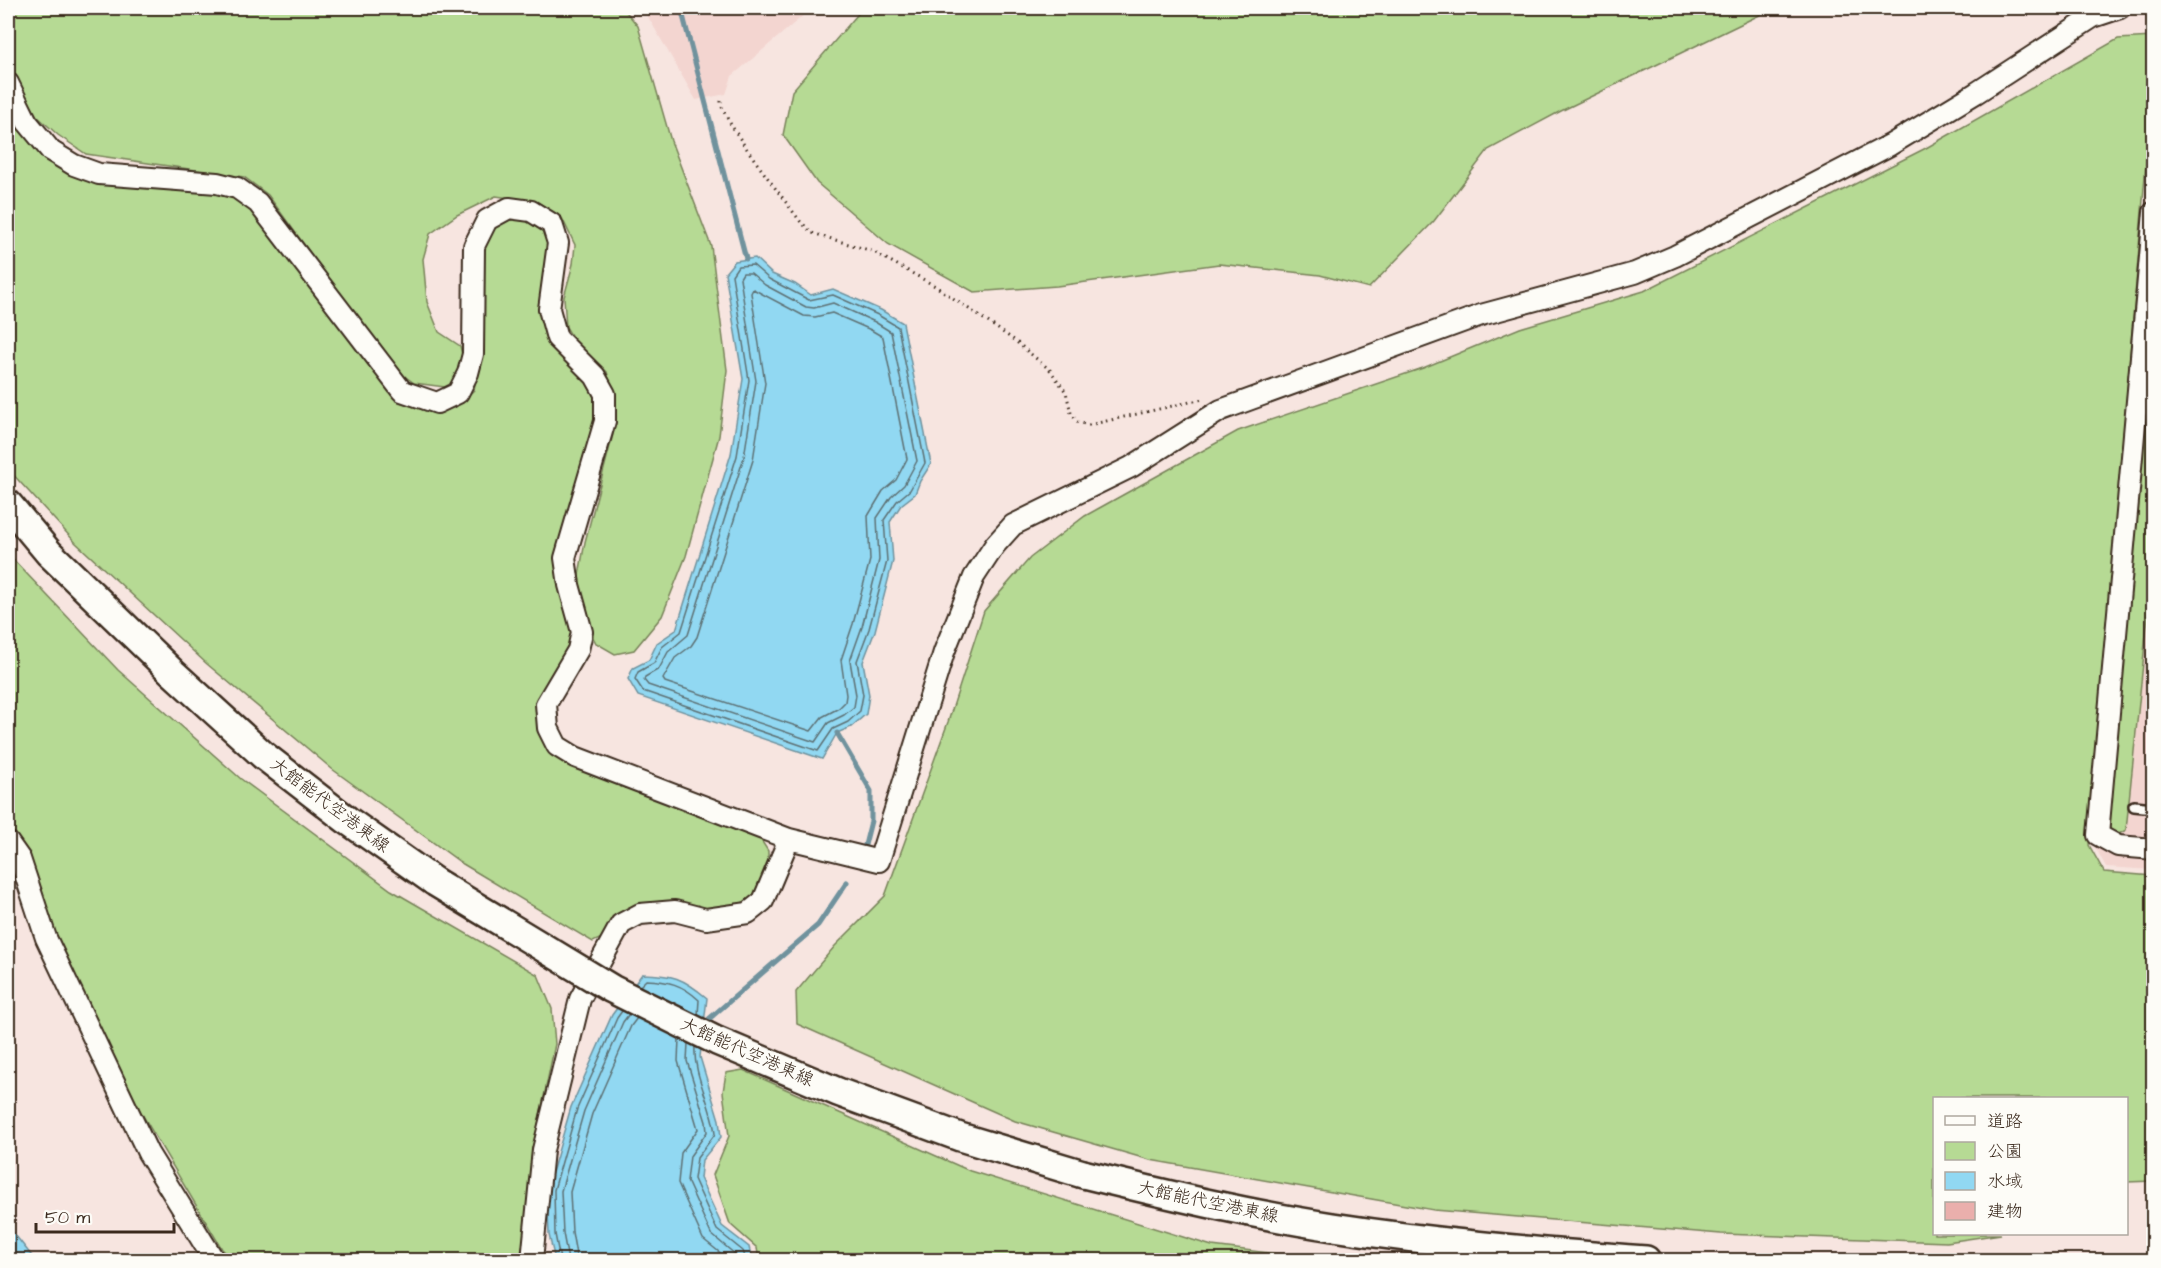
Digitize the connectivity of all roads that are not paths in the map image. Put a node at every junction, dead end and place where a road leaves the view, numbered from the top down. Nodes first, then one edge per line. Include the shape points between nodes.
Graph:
1 (2120, 8) edge
2 (8, 83) edge
3 (2154, 212) edge
4 (8, 504) edge
5 (2134, 806) dead end
6 (2154, 808) edge
7 (789, 839) junction
8 (8, 842) edge
9 (2154, 849) edge
10 (214, 1260) edge
11 (532, 1260) edge
12 (1646, 1260) edge

1 - 7 street via 2093,17 1890,144 1675,255 1635,273 1481,315 1221,410 1131,467 1013,525 974,577 944,652 879,861
2 - 7 street via 27,122 51,151 74,165 99,174 217,183 237,188 258,203 402,391 436,403 458,393 468,373 473,354 474,246 487,220 509,208 531,211 552,224 558,243 549,309 557,338 596,376 605,394 605,421 565,558 582,632 578,650 546,704 548,728 557,746 575,757
3 - 9 street via 2098,835 2118,846
4 - 12 main road, 大館能代空港東線, bridge via 49,553 173,673 264,755 347,820 435,882 612,989 717,1041 960,1137 1083,1174 1209,1205 1463,1245
5 - 6 lane
7 - 11 street via 764,901 748,913 706,919 675,911 640,914 621,924 580,999 543,1150
8 - 10 street via 20,859 46,938 148,1153

